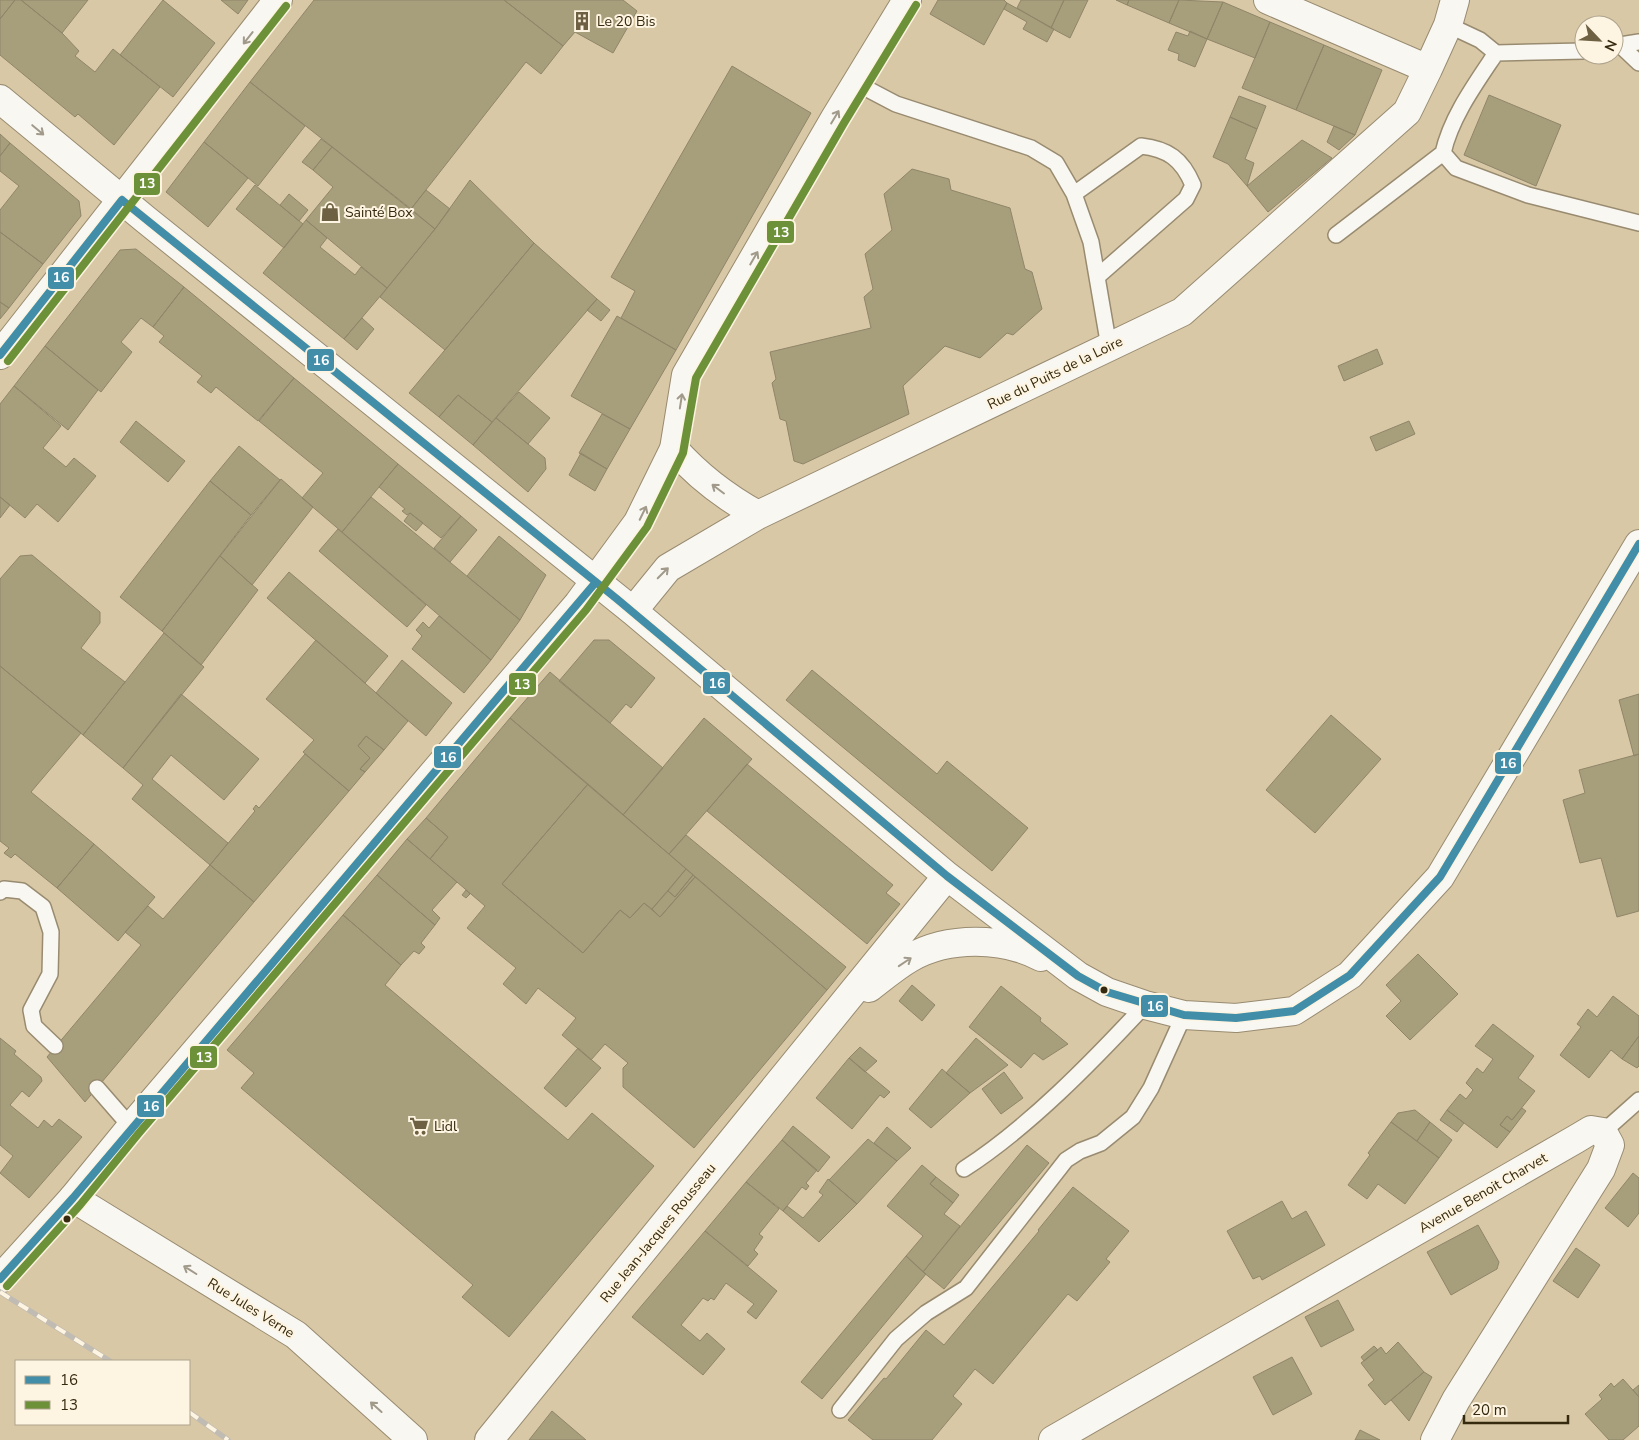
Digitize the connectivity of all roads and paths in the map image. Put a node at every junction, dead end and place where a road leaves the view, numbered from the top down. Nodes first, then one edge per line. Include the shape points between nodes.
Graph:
1 (278, 0) edge
2 (907, 0) edge
3 (1268, 0) edge
4 (1452, 13) edge
5 (1639, 42) edge
6 (1624, 45) edge
7 (1574, 51) edge
8 (1624, 52) edge
9 (1496, 53) junction
10 (1639, 64) edge
11 (1428, 68) junction
12 (856, 83) junction
13 (0, 99) edge
14 (1444, 153) junction
15 (1074, 194) junction
16 (122, 200) junction
17 (1639, 223) edge
18 (1336, 235) dead end
19 (1097, 277) junction
20 (1109, 347) junction
21 (0, 356) edge
22 (674, 450) junction
23 (758, 515) junction
24 (1639, 544) edge
25 (596, 582) junction
26 (633, 611) junction
27 (947, 876) junction
28 (0, 892) edge
29 (1078, 976) junction
30 (1145, 1005) junction
31 (1184, 1014) junction
32 (827, 1025) junction
33 (55, 1046) dead end
34 (97, 1088) dead end
35 (1639, 1100) edge
36 (131, 1127) junction
37 (1602, 1132) junction
38 (964, 1169) dead end
39 (73, 1198) junction
40 (0, 1278) edge
41 (840, 1410) dead end
42 (413, 1440) edge
43 (489, 1440) edge
44 (1053, 1440) edge
45 (1435, 1440) edge

1 -> 16 street
2 - 12 street
3 - 11 street
4 - 9 lane
4 - 11 street, Rue du Puits de la Loire
5 - 6 lane
7 - 9 lane
8 - 10 lane
9 - 14 lane via 1466,100 1446,139
11 - 20 street, Rue du Puits de la Loire via 1406,112 1182,312
12 - 15 lane via 896,104 1031,148 1056,163
22 -> 12 street via 686,375
13 -> 16 street
14 - 17 lane via 1456,168 1528,195
14 - 18 lane
15 - 19 lane via 1091,242
15 - 19 lane via 1141,146 1160,148 1186,167 1193,185 1186,199
16 - 21 street
16 - 25 street
19 - 20 lane
20 - 23 street, Rue du Puits de la Loire
23 -> 22 street via 691,469
25 -> 22 street via 638,522
26 -> 23 street, Rue du Puits de la Loire via 668,568
24 - 31 street via 1440,877 1350,975 1294,1011 1236,1018
25 - 26 street
25 - 36 street
26 - 27 street
27 - 29 street
27 - 32 street, Rue Jean-Jacques Rousseau
28 - 33 lane via 4,889 22,891 43,907 51,932 50,974 31,1010 34,1026
29 - 30 street via 1107,992
32 -> 29 street, Rue Jean-Jacques Rousseau via 865,991 910,958 949,944 984,941 1028,950
30 - 31 street
30 - 38 lane via 1028,1119
31 - 41 lane via 1151,1088 1133,1117 1101,1143 1066,1160 966,1288 926,1313 896,1339
32 - 43 street, Rue Jean-Jacques Rousseau
34 - 36 lane
35 - 37 lane
36 - 39 street
37 - 44 street, Avenue Benoit Charvet via 1591,1130
37 - 45 street via 1610,1145 1600,1169 1456,1400
39 - 40 street
42 -> 39 street, Rue Jules Verne via 296,1335

